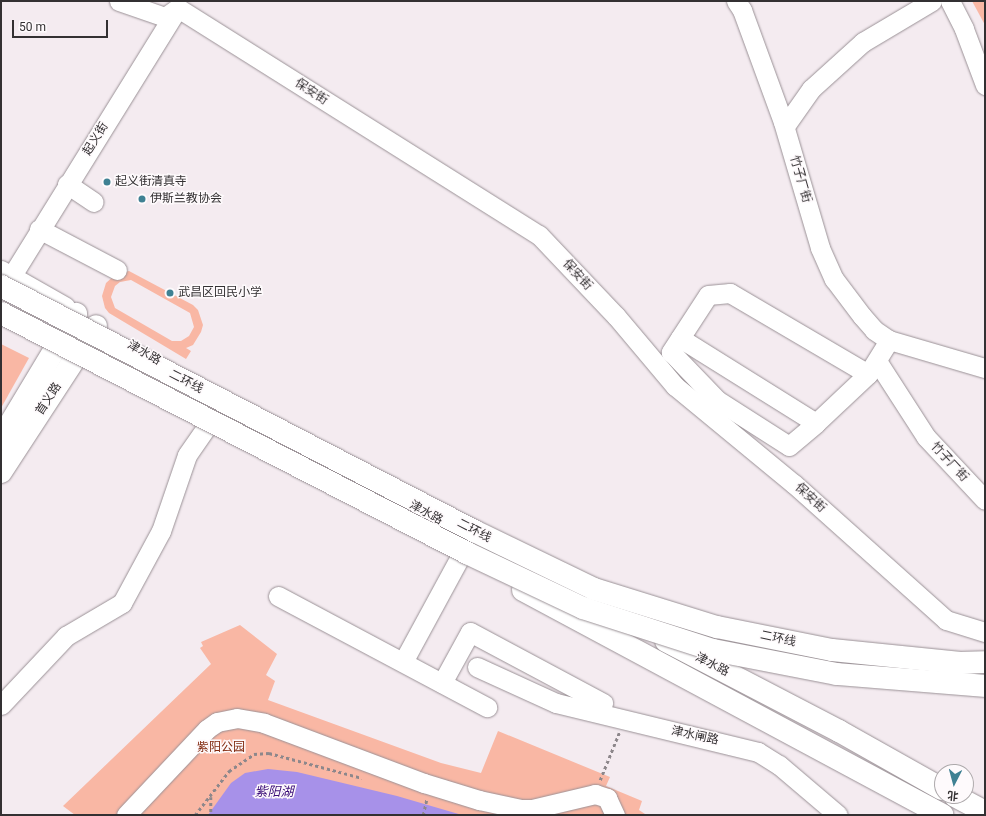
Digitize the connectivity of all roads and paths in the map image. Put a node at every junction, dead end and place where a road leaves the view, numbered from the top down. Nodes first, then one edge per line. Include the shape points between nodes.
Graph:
1 (119, 1) edge
2 (736, 1) edge
3 (932, 1) edge
4 (950, 1) edge
5 (964, 1) edge
6 (180, 4) edge
7 (985, 46) edge
8 (985, 85) edge
9 (785, 126) junction
10 (67, 184) junction
11 (94, 202) dead end
12 (39, 228) junction
13 (117, 270) dead end
14 (4, 278) edge
15 (1, 305) edge
16 (1, 313) edge
17 (76, 314) junction
18 (96, 326) junction
19 (61, 336) junction
20 (680, 338) junction
21 (889, 340) junction
22 (82, 347) junction
23 (872, 367) junction
24 (985, 368) edge
25 (212, 419) junction
26 (816, 423) junction
27 (1, 439) edge
28 (1, 472) edge
29 (985, 500) edge
30 (465, 558) junction
31 (278, 596) dead end
32 (985, 632) edge
33 (985, 662) edge
34 (408, 665) junction
35 (477, 667) dead end
36 (442, 683) junction
37 (985, 686) edge
38 (603, 704) dead end
39 (1, 705) edge
40 (487, 707) dead end
41 (624, 721) junction
42 (366, 779) dead end
43 (934, 784) edge
44 (595, 794) junction
45 (211, 796) junction
46 (425, 804) dead end
47 (970, 804) edge
48 (985, 812) edge
49 (126, 815) edge
50 (195, 815) edge
51 (211, 815) edge
52 (423, 815) edge
53 (615, 815) edge
54 (838, 815) edge
55 (943, 815) edge

1 - 6 street via 165,17
2 - 9 street, 竹子厂街 via 742,10
3 - 9 street via 863,42 810,89
4 - 8 street via 964,28
5 - 7 street
6 - 10 street, 起义街
6 - 32 street, 保安街 via 539,235 616,316 674,386 794,484 946,620
9 - 21 street, 竹子厂街 via 820,248 828,266 862,316 874,330
10 - 11 street
10 - 12 street, 起义街
12 - 13 street
12 - 14 street, 起义街
14 - 17 main road, 津水路
14 - 33 main road, 二环线, bridge via 467,528 594,589 717,627 832,650 960,663
15 - 19 main road, 津水路
16 - 37 main road, 二环线, bridge via 467,554 583,608 713,650 845,675
17 - 18 main road, 津水路
17 - 19 main road, 首义路
18 - 22 main road, 首义路
18 - 43 main road, 津水路 via 495,551 839,731
19 - 22 main road, 津水路
19 - 27 main road, 首义路
20 - 23 street via 708,294 730,293
20 - 26 street
20 - 26 street via 671,352 717,400 789,446
21 - 23 street
21 - 24 street, 竹子厂街
22 - 25 main road, 津水路
22 - 28 main road, 首义路
23 - 26 street
23 - 29 street, 竹子厂街 via 926,437
25 - 30 main road, 津水路
25 - 39 street via 187,455 161,531 122,603 66,636
30 - 34 street
30 - 55 main road, 津水路 via 730,703
31 - 34 street
34 - 36 street
35 - 41 street, 津水闸路 via 556,703
36 - 38 street via 470,632
36 - 40 street
41 - 44 path
41 - 54 street, 津水闸路 via 758,752 778,765
42 - 45 path via 261,752 238,763
44 - 49 street via 544,808 510,807 424,783 264,723 229,719 207,729
44 - 53 street via 607,798
45 - 50 path
45 - 51 path
46 - 52 path
47 - 48 main road

